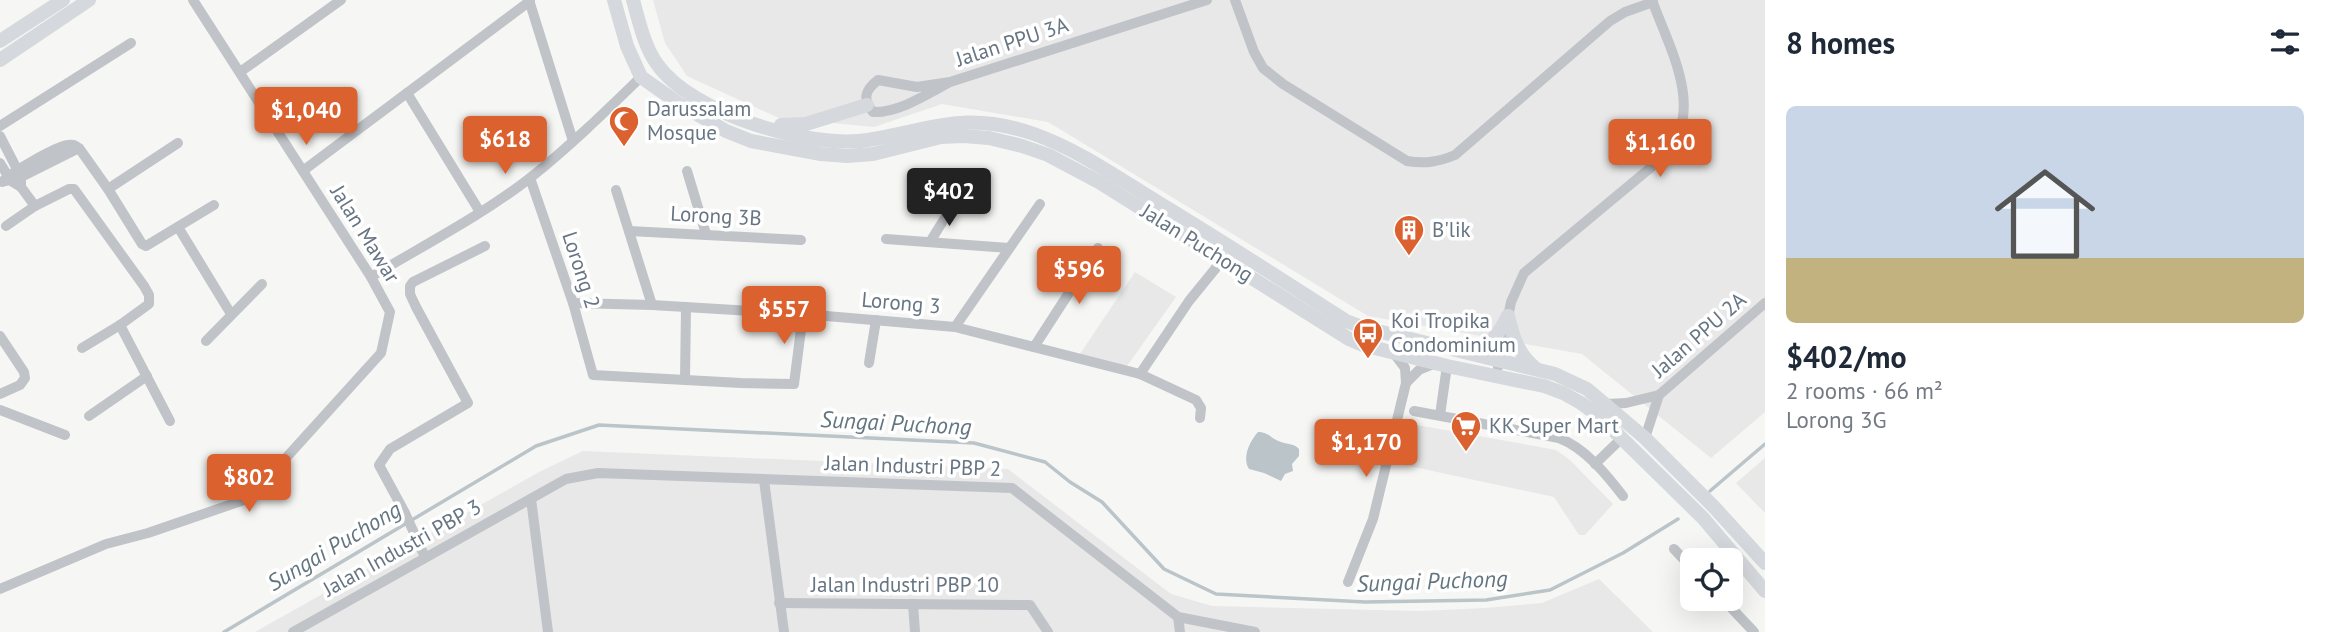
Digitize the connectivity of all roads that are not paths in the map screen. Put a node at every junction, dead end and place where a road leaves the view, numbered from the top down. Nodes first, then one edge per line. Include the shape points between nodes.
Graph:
1 (63, 0) edge
2 (89, 0) edge
3 (192, 0) edge
4 (341, 0) edge
5 (614, 0) edge
6 (633, 0) edge
7 (1207, 0) edge
8 (1235, 0) edge
9 (530, 1) edge
10 (1652, 1) edge
11 (0, 41) edge
12 (131, 43) dead end
13 (0, 60) edge
14 (240, 72) junction
15 (641, 77) junction
16 (950, 82) junction
17 (407, 93) junction
18 (867, 105) junction
19 (745, 122) junction
20 (0, 126) edge
21 (0, 136) edge
22 (573, 141) junction
23 (178, 143) dead end
24 (0, 163) edge
25 (304, 170) junction
26 (687, 171) dead end
27 (20, 178) junction
28 (530, 178) junction
29 (5, 181) edge
30 (967, 182) dead end
31 (108, 188) junction
32 (615, 190) dead end
33 (1040, 204) dead end
34 (214, 205) dead end
35 (34, 206) junction
36 (480, 212) junction
37 (6, 226) dead end
38 (178, 227) junction
39 (629, 230) junction
40 (706, 234) junction
41 (886, 239) dead end
42 (801, 240) dead end
43 (930, 242) junction
44 (485, 246) dead end
45 (1009, 248) junction
46 (1098, 248) dead end
47 (1224, 258) junction
48 (371, 277) junction
49 (262, 284) dead end
50 (573, 303) junction
51 (1765, 303) edge
52 (652, 305) junction
53 (686, 307) junction
54 (231, 314) junction
55 (803, 314) junction
56 (1508, 316) junction
57 (876, 320) junction
58 (120, 326) junction
59 (955, 327) junction
60 (0, 336) edge
61 (206, 341) dead end
62 (1034, 347) junction
63 (1444, 347) junction
64 (82, 348) dead end
65 (1393, 352) junction
66 (1500, 361) junction
67 (869, 363) dead end
68 (1442, 364) junction
69 (1535, 368) junction
70 (1140, 374) junction
71 (147, 376) junction
72 (1496, 376) junction
73 (685, 380) junction
74 (1406, 383) junction
75 (0, 394) edge
76 (1659, 396) junction
77 (1607, 404) junction
78 (0, 410) edge
79 (1414, 411) dead end
80 (1440, 415) junction
81 (89, 416) dead end
82 (1200, 418) dead end
83 (170, 421) dead end
84 (65, 435) dead end
85 (1645, 438) junction
86 (1622, 439) junction
87 (1595, 464) junction
88 (764, 480) junction
89 (1622, 496) dead end
90 (531, 499) junction
91 (1674, 549) dead end
92 (1680, 555) edge
93 (425, 557) junction
94 (1765, 563) edge
95 (1348, 582) dead end
96 (0, 589) edge
97 (1765, 591) edge
98 (779, 603) junction
99 (913, 604) junction
100 (1734, 611) edge
101 (1178, 617) junction
102 (293, 632) edge
103 (548, 632) edge
104 (784, 632) edge
105 (915, 632) edge
106 (1048, 632) edge
107 (1180, 632) edge
108 (1255, 632) edge
109 (1754, 632) edge

1 - 11 main road
2 - 13 main road
3 - 14 street, Jalan Mawar
4 - 14 street
5 - 15 main road
6 - 19 main road, Jalan Puchong via 650,53 669,78 720,113
7 - 16 street, Jalan PPU 3A
8 - 10 street via 1263,68 1407,161 1421,163 1455,155 1610,21
9 - 17 street
9 - 22 street
10 - 56 street via 1683,84 1683,119 1676,143 1524,273
12 - 20 street
14 - 25 street, Jalan Mawar
15 - 22 street
15 - 47 main road, Jalan Puchong via 726,131 751,141 809,152 873,154 963,136 1022,146 1074,168
16 - 18 street, Jalan PPU 3A via 881,112 873,112
16 - 18 street, Jalan PPU 3A via 917,87 878,80 865,96
17 - 25 street
17 - 36 street
18 - 19 main road via 806,124
19 - 63 main road, Jalan Puchong via 839,141 867,140 962,121 1031,133 1078,153 1346,321
21 - 27 street
22 - 28 street
23 - 31 street
24 - 29 street
25 - 48 street, Jalan Mawar
26 - 40 street
27 - 29 street
27 - 29 street
27 - 31 street via 63,146 76,145
27 - 35 street
28 - 36 street
28 - 50 street, Lorong 2
30 - 43 street
31 - 38 street via 142,244 146,246
32 - 39 street
33 - 45 street
34 - 38 street
35 - 37 street
35 - 58 street via 74,189 145,286 149,304
36 - 48 street
38 - 54 street
39 - 40 street, Lorong 3B
39 - 52 street
40 - 42 street, Lorong 3B
41 - 43 street
43 - 45 street
44 - 93 street via 410,286 416,307 468,402 390,449 379,465
45 - 59 street
46 - 62 street
47 - 65 main road, Jalan Puchong via 1349,339
47 - 70 street
48 - 96 street, Jalan Mawar via 390,312 382,353 257,491 244,500 106,544
49 - 54 street
50 - 52 street, Lorong 3
50 - 73 street, Lorong 2 via 593,375
51 - 76 street, Jalan PPU 2A
52 - 53 street, Lorong 3
53 - 55 street, Lorong 3
53 - 73 street
54 - 61 street
55 - 57 street, Lorong 3
55 - 73 street via 794,384
56 - 63 main road via 1497,337 1486,345
56 - 66 street
56 - 69 main road via 1519,351
57 - 59 street, Lorong 3
57 - 67 street
58 - 64 street
58 - 71 street
59 - 62 street, Lorong 3
60 - 75 street via 25,378
62 - 70 street, Lorong 3
63 - 66 main road, Jalan Puchong
65 - 68 main road, Jalan Puchong
65 - 74 street via 1405,368
66 - 69 main road, Jalan Puchong
66 - 72 street
68 - 72 main road, Jalan Puchong
68 - 74 street via 1419,370
68 - 80 street
69 - 77 main road, Jalan Puchong via 1568,379
70 - 82 street, Lorong 3 via 1196,400
71 - 81 street
71 - 83 street
72 - 86 main road, Jalan Puchong via 1563,393 1599,416
74 - 95 street via 1373,519
76 - 77 street
76 - 85 street
77 - 85 main road, Jalan Puchong
78 - 84 street
79 - 80 street
80 - 87 street via 1559,438 1574,443
85 - 94 main road, Jalan Puchong
86 - 87 street
86 - 97 main road, Jalan Puchong via 1703,518
87 - 89 street
88 - 90 street, Jalan Industri PBP 2 via 598,473 566,479
88 - 98 street
88 - 101 street, Jalan Industri PBP 2 via 1012,488
90 - 93 street, Jalan Industri PBP 3
90 - 103 street
91 - 92 street
93 - 102 street, Jalan Industri PBP 3
98 - 99 street, Jalan Industri PBP 10
98 - 104 street
99 - 105 street
99 - 106 street, Jalan Industri PBP 10 via 1030,605
100 - 109 street
101 - 107 street
101 - 108 street, Jalan Industri PBP 2

